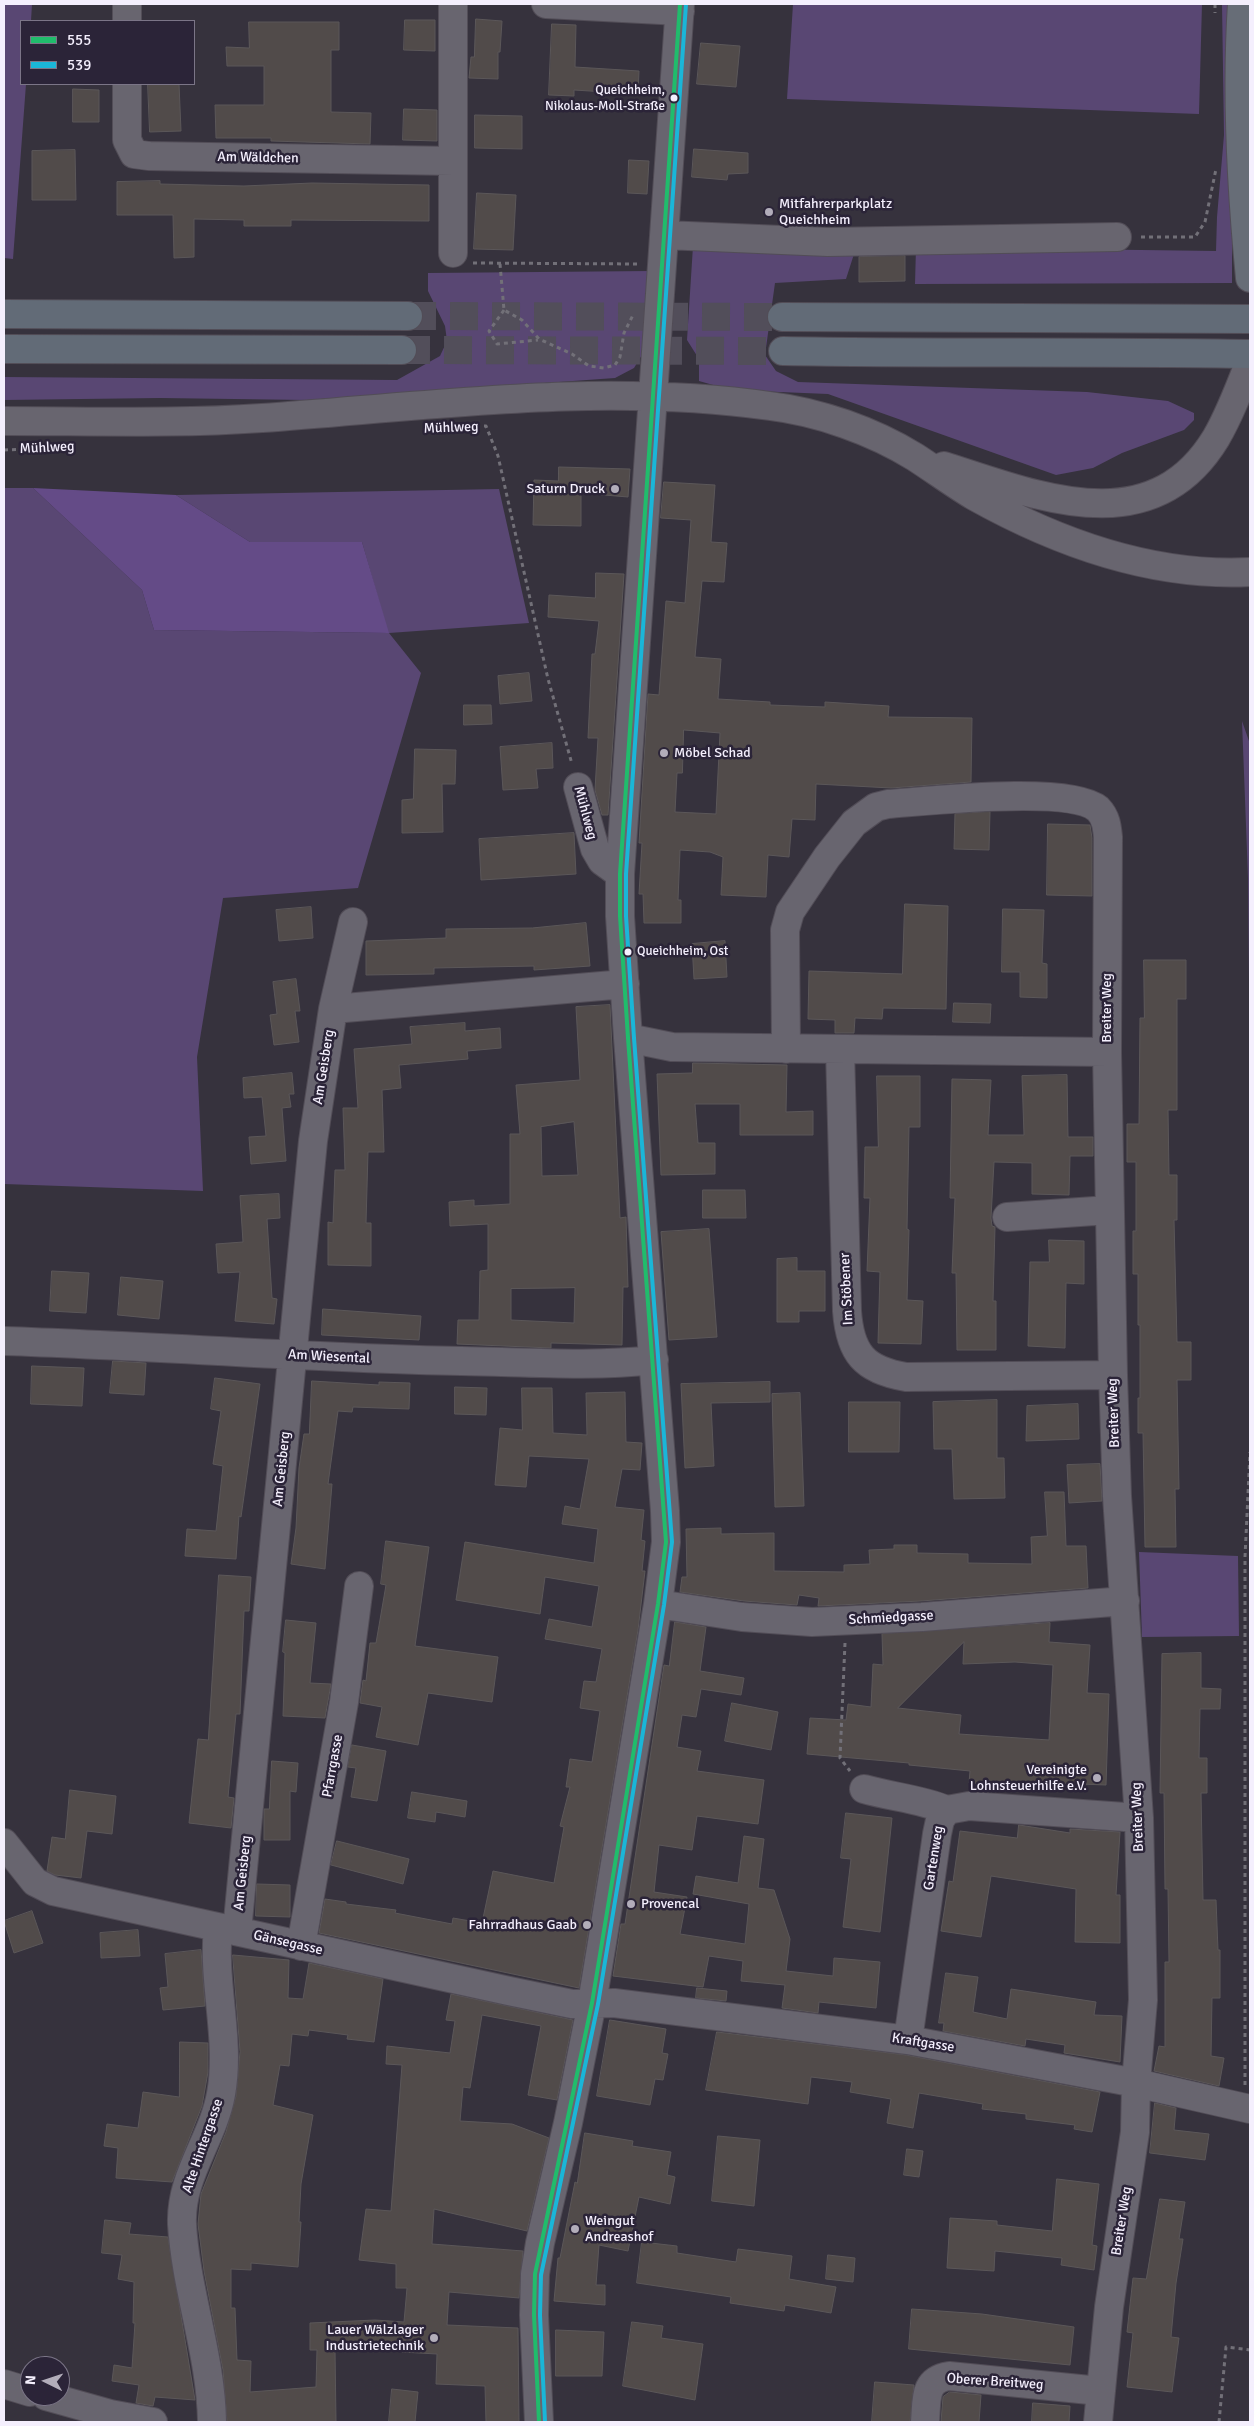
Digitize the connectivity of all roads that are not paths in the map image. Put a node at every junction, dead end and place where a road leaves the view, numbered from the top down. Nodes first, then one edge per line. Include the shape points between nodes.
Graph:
1 (127, 4) edge
2 (453, 4) edge
3 (546, 4) edge
4 (1242, 4) edge
5 (680, 8) edge
6 (127, 20) edge
7 (127, 85) edge
8 (453, 161) junction
9 (665, 235) junction
10 (1117, 237) road end
11 (453, 254) road end
12 (1250, 278) edge
13 (4, 314) edge
14 (408, 316) tunnel mouth
15 (782, 317) tunnel mouth
16 (1250, 318) edge
17 (4, 349) edge
18 (402, 350) tunnel mouth
19 (783, 351) tunnel mouth
20 (1250, 354) edge
21 (1250, 361) edge
22 (653, 397) junction
23 (4, 421) edge
24 (914, 456) junction
25 (1250, 572) edge
26 (578, 787) road end
27 (620, 874) junction
28 (353, 922) dead end
29 (625, 984) junction
30 (334, 1009) junction
31 (628, 1038) junction
32 (786, 1049) junction
33 (840, 1050) junction
34 (1107, 1052) junction
35 (1109, 1210) junction
36 (1007, 1216) dead end
37 (4, 1341) edge
38 (293, 1356) junction
39 (654, 1360) junction
40 (1113, 1375) junction
41 (359, 1586) dead end
42 (1124, 1601) junction
43 (658, 1604) junction
44 (864, 1789) road end
45 (947, 1810) junction
46 (1139, 1818) junction
47 (4, 1843) edge
48 (228, 1929) junction
49 (301, 1946) junction
50 (592, 2003) junction
51 (908, 2040) junction
52 (1136, 2083) junction
53 (1247, 2108) edge
54 (4, 2384) edge
55 (20, 2389) edge
56 (1100, 2391) junction
57 (70, 2403) edge
58 (153, 2422) edge
59 (212, 2422) edge
60 (539, 2422) edge
61 (925, 2422) edge
62 (1098, 2422) edge

1 - 6 street
2 - 8 street
3 - 5 street
4 - 12 main road via 1239,105
5 - 9 street
7 - 8 street, Am Wäldchen via 127,140 134,154
8 - 11 street
9 - 10 street via 828,242
9 - 22 street
13 - 14 highway
15 - 16 highway
17 - 18 highway
19 - 20 highway
21 - 24 street via 1216,438 1186,473 1162,489 1134,500 1080,503 1048,499
22 - 23 street via 499,398 224,420
22 - 24 street via 788,409 868,433
22 - 27 street
24 - 25 street via 971,494 1023,523 1079,546 1150,565
26 - 27 street, Mühlweg via 595,849 602,862
27 - 29 street
28 - 30 street, Am Geisberg
29 - 30 street
29 - 31 street
30 - 38 street, Am Geisberg via 313,1141
31 - 32 street via 672,1047
31 - 39 street
32 - 33 street
32 - 34 street, Breiter Weg via 785,930 790,912 854,823 876,807 1022,797 1080,800 1097,808 1104,816 1107,826 1108,897
33 - 34 street
33 - 40 street, Im Stöbener via 847,1311 850,1338 869,1365 881,1372 906,1377
34 - 35 street, Breiter Weg
35 - 36 street
35 - 40 street, Breiter Weg
37 - 38 street, Am Wiesental via 113,1344
38 - 39 street, Am Wiesental via 491,1362
38 - 48 street, Am Geisberg
39 - 43 street via 666,1530
40 - 42 street, Breiter Weg
41 - 49 street, Pfarrgasse via 344,1702
42 - 43 street, Schmiedgasse via 846,1621 769,1620
42 - 46 street, Breiter Weg
43 - 50 street
44 - 45 street via 889,1797 926,1801
45 - 46 street, Gartenweg via 970,1806
45 - 51 street, Gartenweg via 940,1820 937,1834
46 - 52 street, Breiter Weg via 1143,2000
47 - 48 street, Gänsegasse via 20,1865 44,1887 70,1896
48 - 49 street, Gänsegasse
48 - 59 street, Alte Hintergasse via 216,1949 224,2061 221,2095 185,2191 182,2222
49 - 50 street, Gänsegasse via 563,2002
50 - 51 street, Kraftgasse via 614,2003
50 - 60 street via 536,2274 534,2316
51 - 52 street, Kraftgasse
52 - 53 street, Kraftgasse
52 - 56 street, Breiter Weg via 1133,2150
54 - 55 street
56 - 61 street, Oberer Breitweg via 940,2377 932,2382 928,2393
56 - 62 street, Breiter Weg
57 - 58 street

